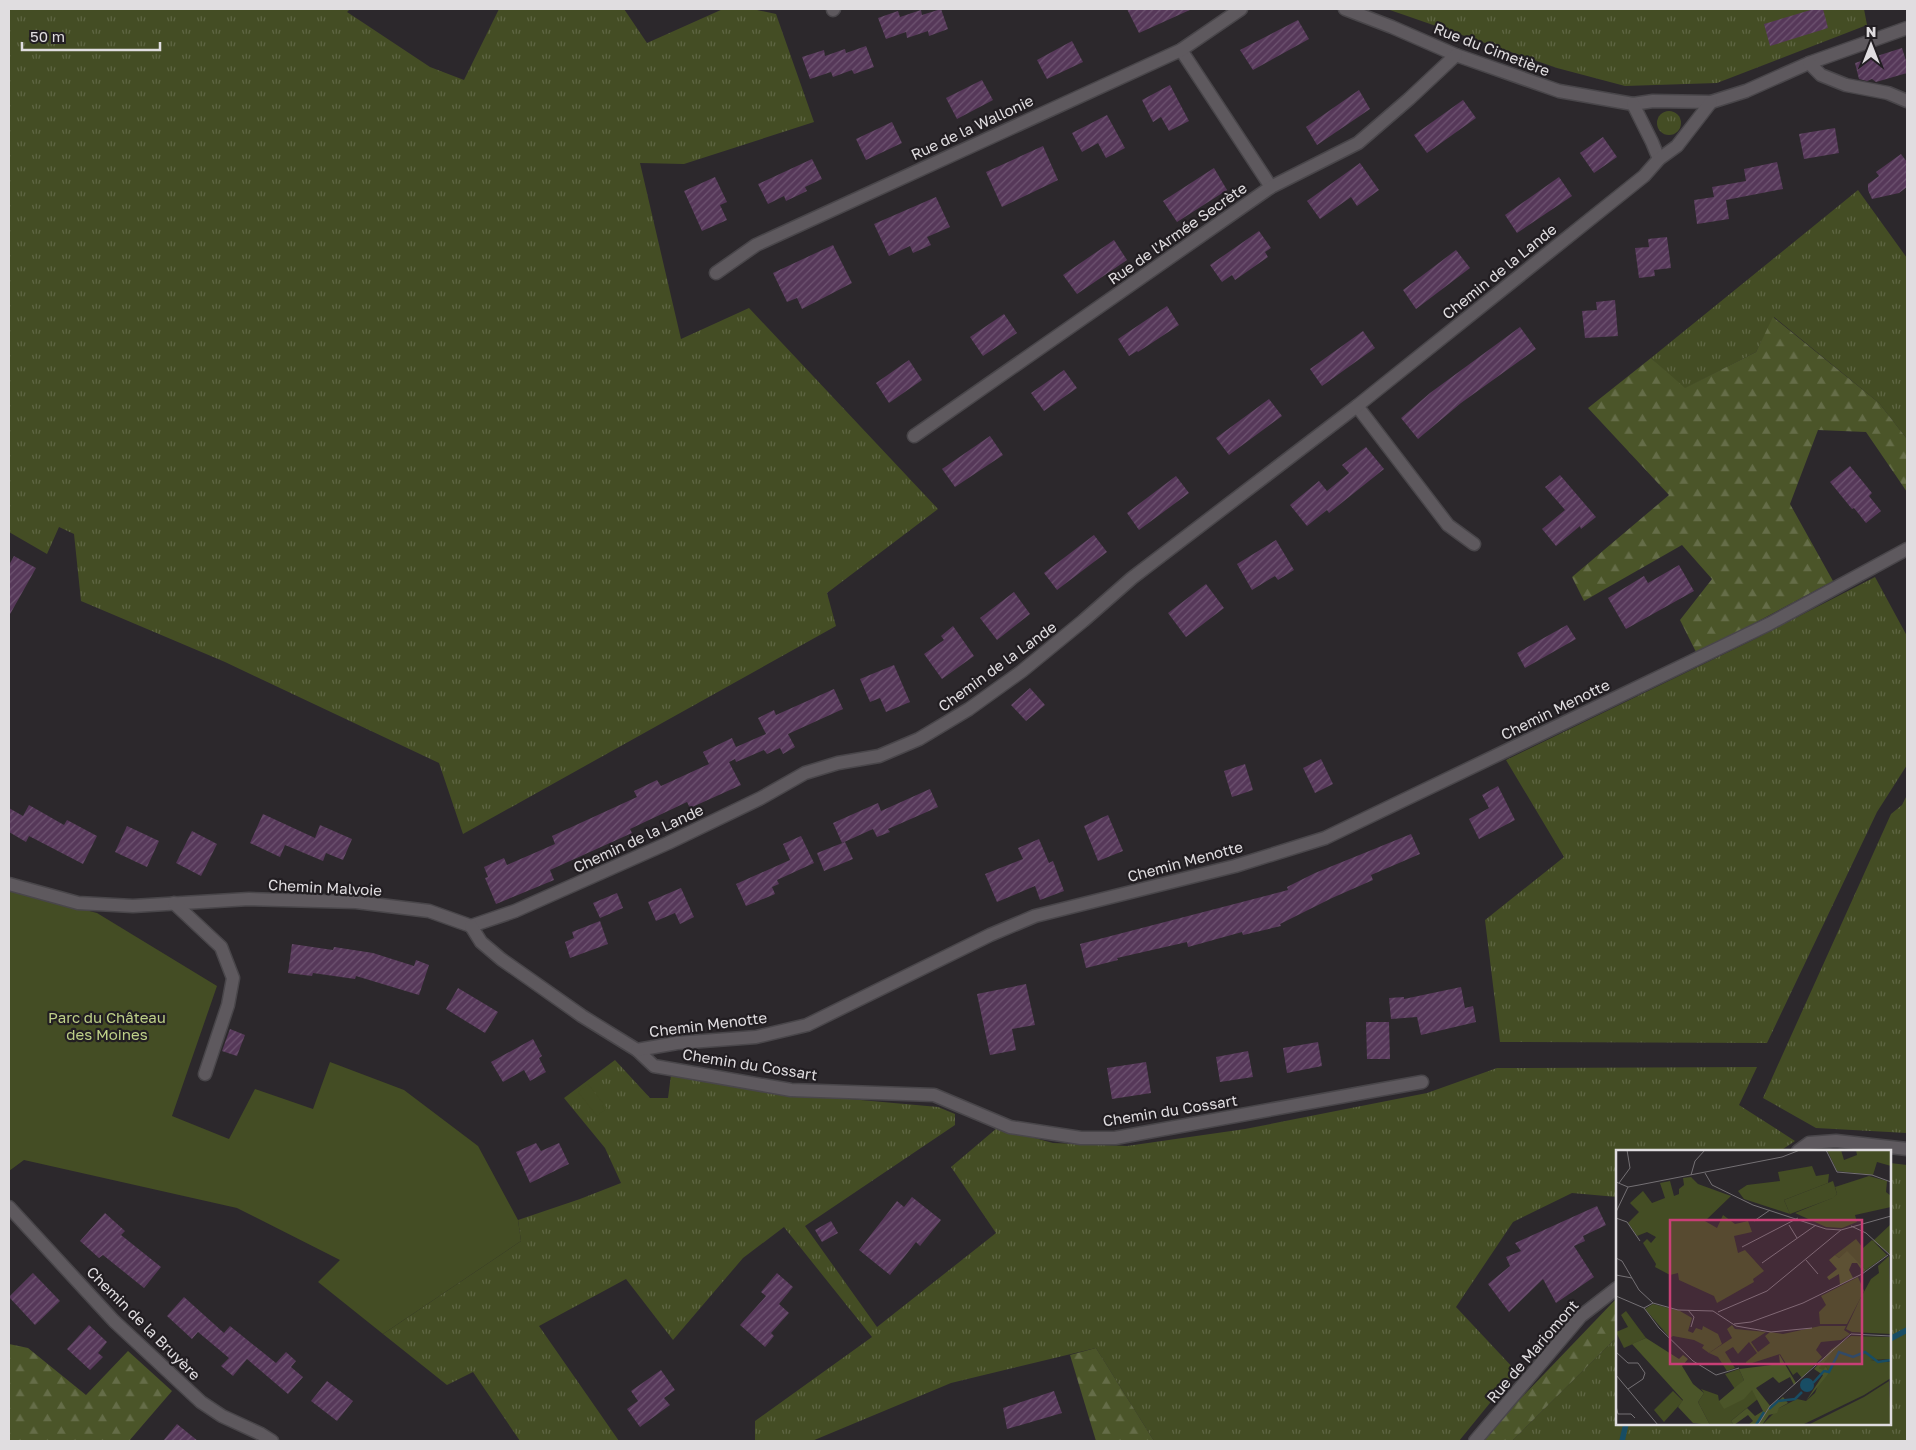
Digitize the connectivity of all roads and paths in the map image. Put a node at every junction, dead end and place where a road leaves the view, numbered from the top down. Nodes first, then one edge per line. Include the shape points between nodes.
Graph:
1 (1241, 9) edge
2 (1345, 9) edge
3 (1907, 28) edge
4 (1180, 50) junction
5 (1456, 55) junction
6 (1809, 63) junction
7 (1907, 101) edge
8 (1711, 102) junction
9 (1633, 104) junction
10 (1658, 159) junction
11 (1272, 187) junction
12 (716, 273) dead end
13 (1357, 406) junction
14 (914, 436) dead end
15 (1474, 544) dead end
16 (1907, 548) edge
17 (9, 884) edge
18 (174, 903) junction
19 (471, 926) junction
20 (637, 1050) junction
21 (205, 1074) dead end
22 (1422, 1082) dead end
23 (1907, 1148) edge
24 (1799, 1150) edge
25 (9, 1207) edge
26 (1616, 1289) edge
27 (272, 1441) edge
28 (1475, 1441) edge

1 - 4 street, Rue de la Wallonie
2 - 5 street, Rue du Cimetière
3 - 6 street
4 - 11 street
4 - 12 street, Rue de la Wallonie via 756,245
5 - 9 street, Rue du Cimetière via 1559,91
5 - 11 street, Rue de l'Armée Secrète via 1358,143
6 - 7 street via 1821,75 1846,86 1888,93
6 - 8 street via 1746,91
8 - 9 street, Rue du Cimetière
8 - 10 street, Chemin de la Lande via 1677,146
9 - 10 street
10 - 13 street, Chemin de la Lande via 1644,176
11 - 14 street, Rue de l'Armée Secrète
13 - 15 street via 1448,525
13 - 19 street, Chemin de la Lande via 1132,578 1022,671 920,739 878,756 805,773 668,843 515,911
16 - 20 street, Chemin Menotte via 1769,624 1325,838 1235,866 1035,916 808,1025 756,1037 677,1043
17 - 18 street, Chemin Malvoie via 78,902 133,906
18 - 19 street, Chemin Malvoie via 250,900 356,902 429,911
18 - 21 street via 221,947 233,978 228,1006
19 - 20 street, Chemin Menotte via 482,942 501,959
20 - 22 street, Chemin du Cossart via 654,1066 791,1090 934,1095 1010,1127 1081,1138 1141,1134
23 - 24 street via 1836,1141 1809,1143
25 - 27 street, Chemin de la Bruyère via 114,1320 200,1402
26 - 28 street, Rue de Mariomont via 1581,1316

